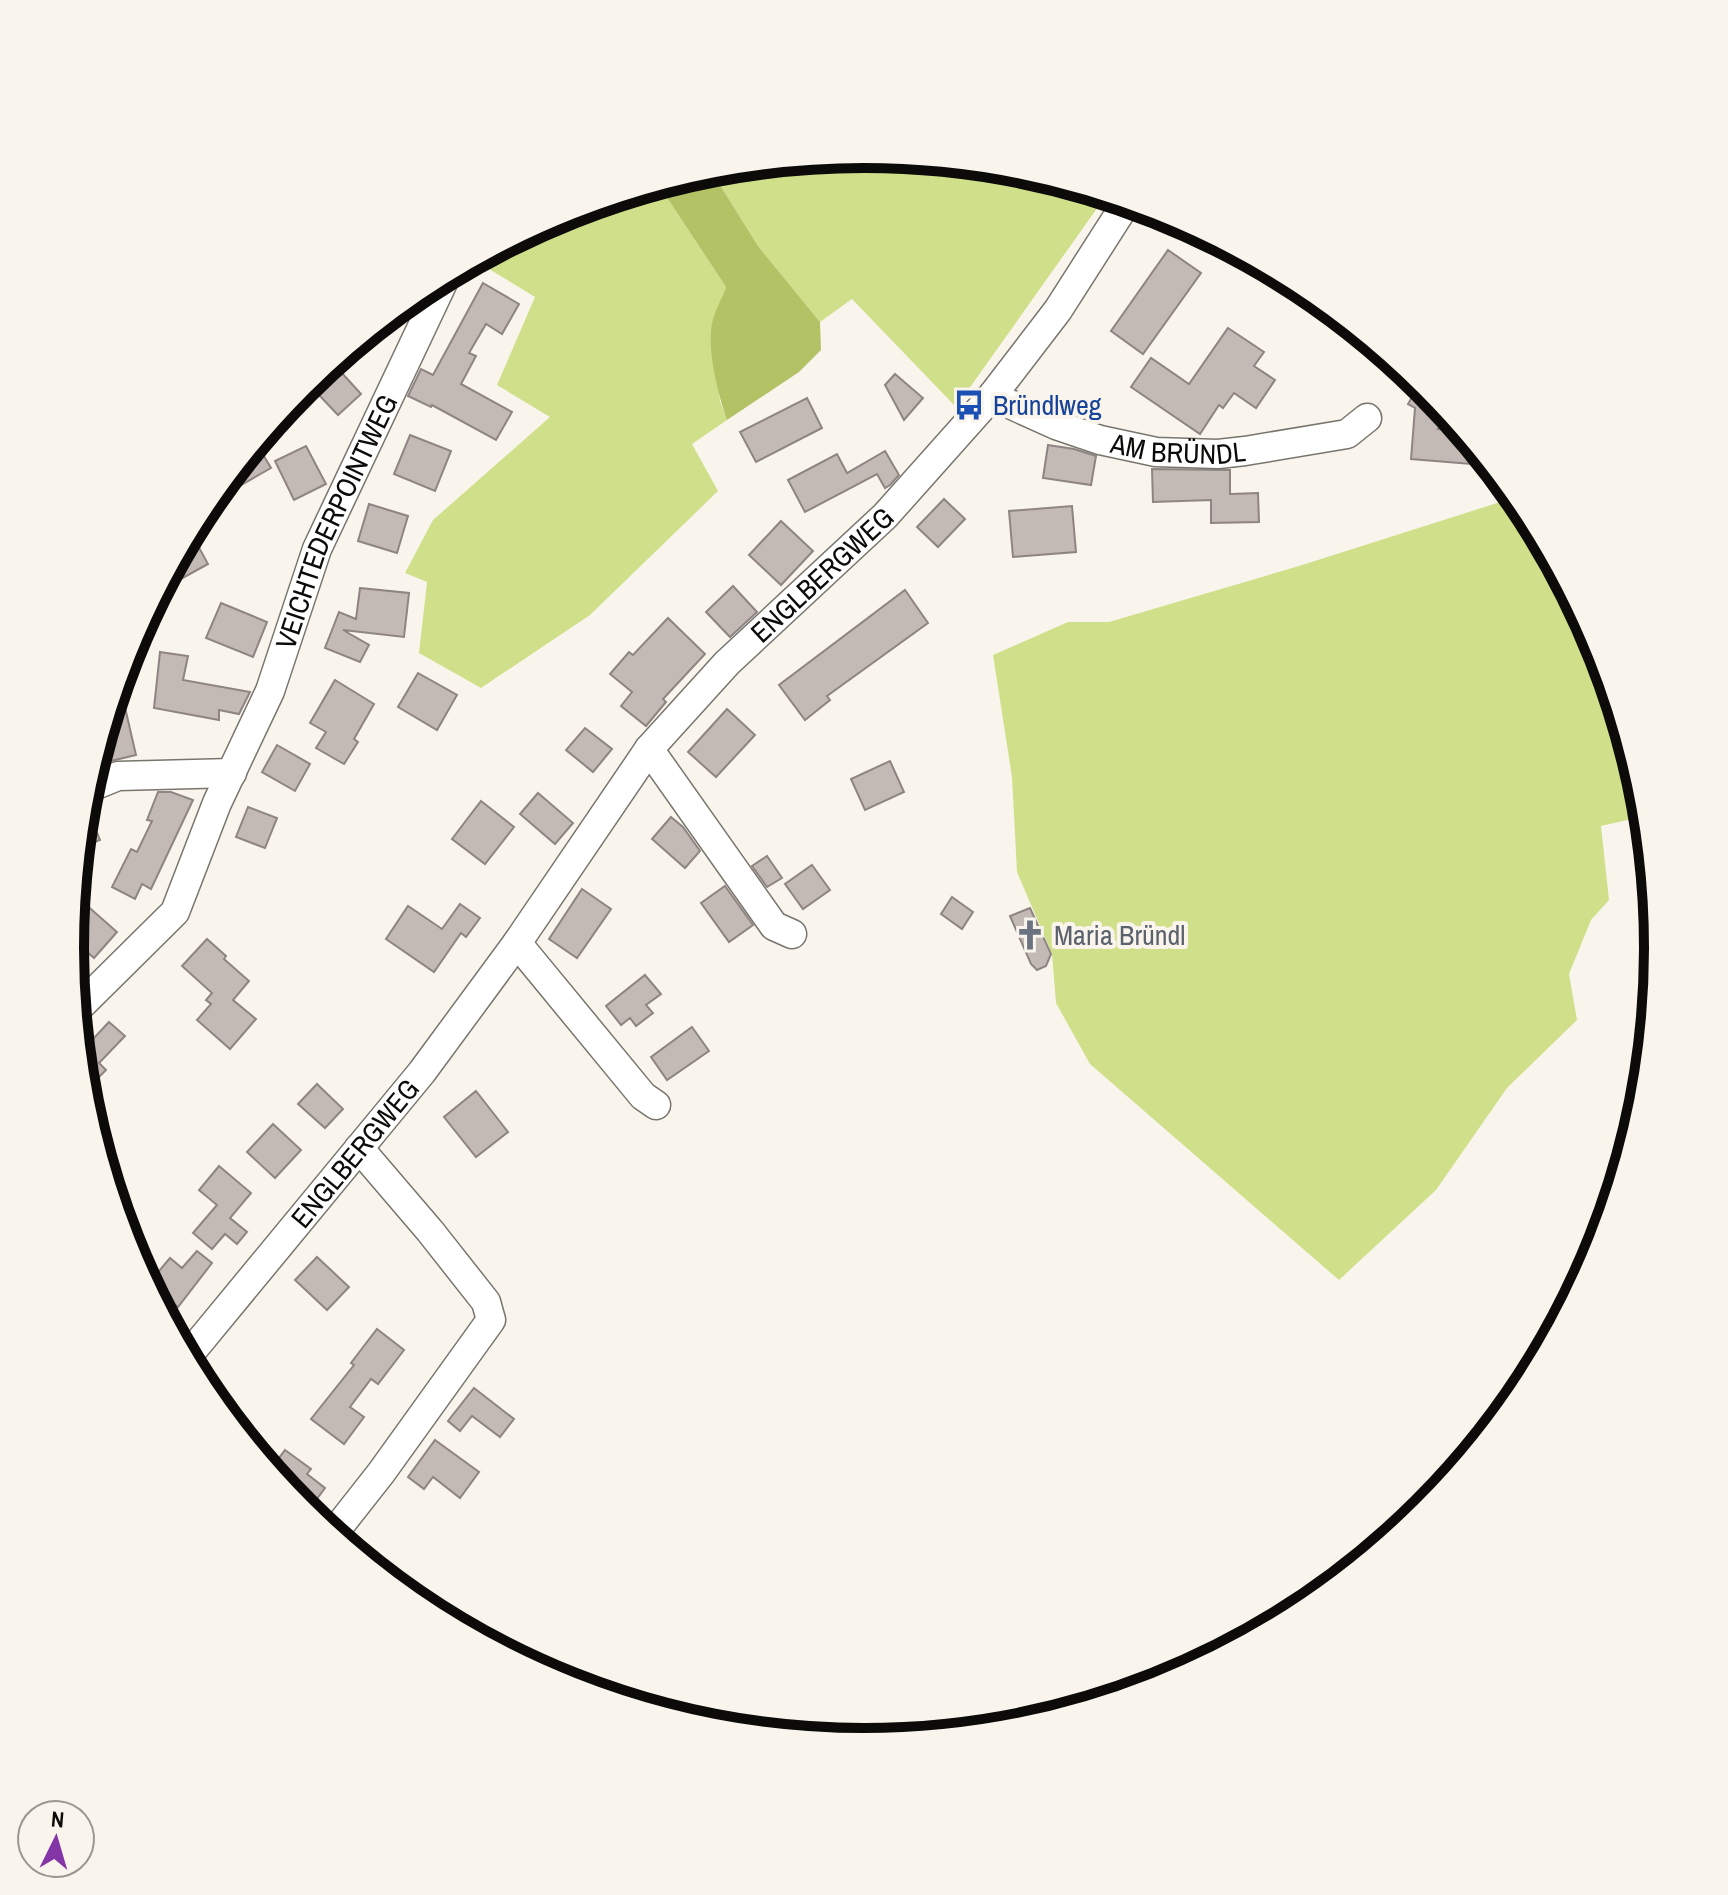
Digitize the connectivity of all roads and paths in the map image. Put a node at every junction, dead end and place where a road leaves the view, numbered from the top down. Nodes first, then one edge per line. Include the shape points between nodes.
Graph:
1 (1121, 211) edge
2 (437, 295) edge
3 (992, 396) junction
4 (1367, 418) dead end
5 (649, 749) junction
6 (232, 773) junction
7 (102, 782) edge
8 (792, 934) dead end
9 (517, 943) junction
10 (86, 1000) edge
11 (656, 1105) dead end
12 (359, 1148) junction
13 (195, 1347) edge
14 (340, 1525) edge

1 - 3 street via 1058,310
2 - 6 street, VEICHTEDERPOINTWEG via 317,549 270,691
3 - 4 street, AM BRÜNDL via 1056,425 1156,452 1218,454 1347,434
3 - 5 street, ENGLBERGWEG via 885,516 727,663
5 - 8 street via 774,926
5 - 9 street, ENGLBERGWEG
6 - 7 street via 118,776
6 - 10 street, VEICHTEDERPOINTWEG via 175,912
9 - 11 street via 643,1096
9 - 12 street, ENGLBERGWEG
12 - 13 street, ENGLBERGWEG
12 - 14 street via 486,1302 491,1320

